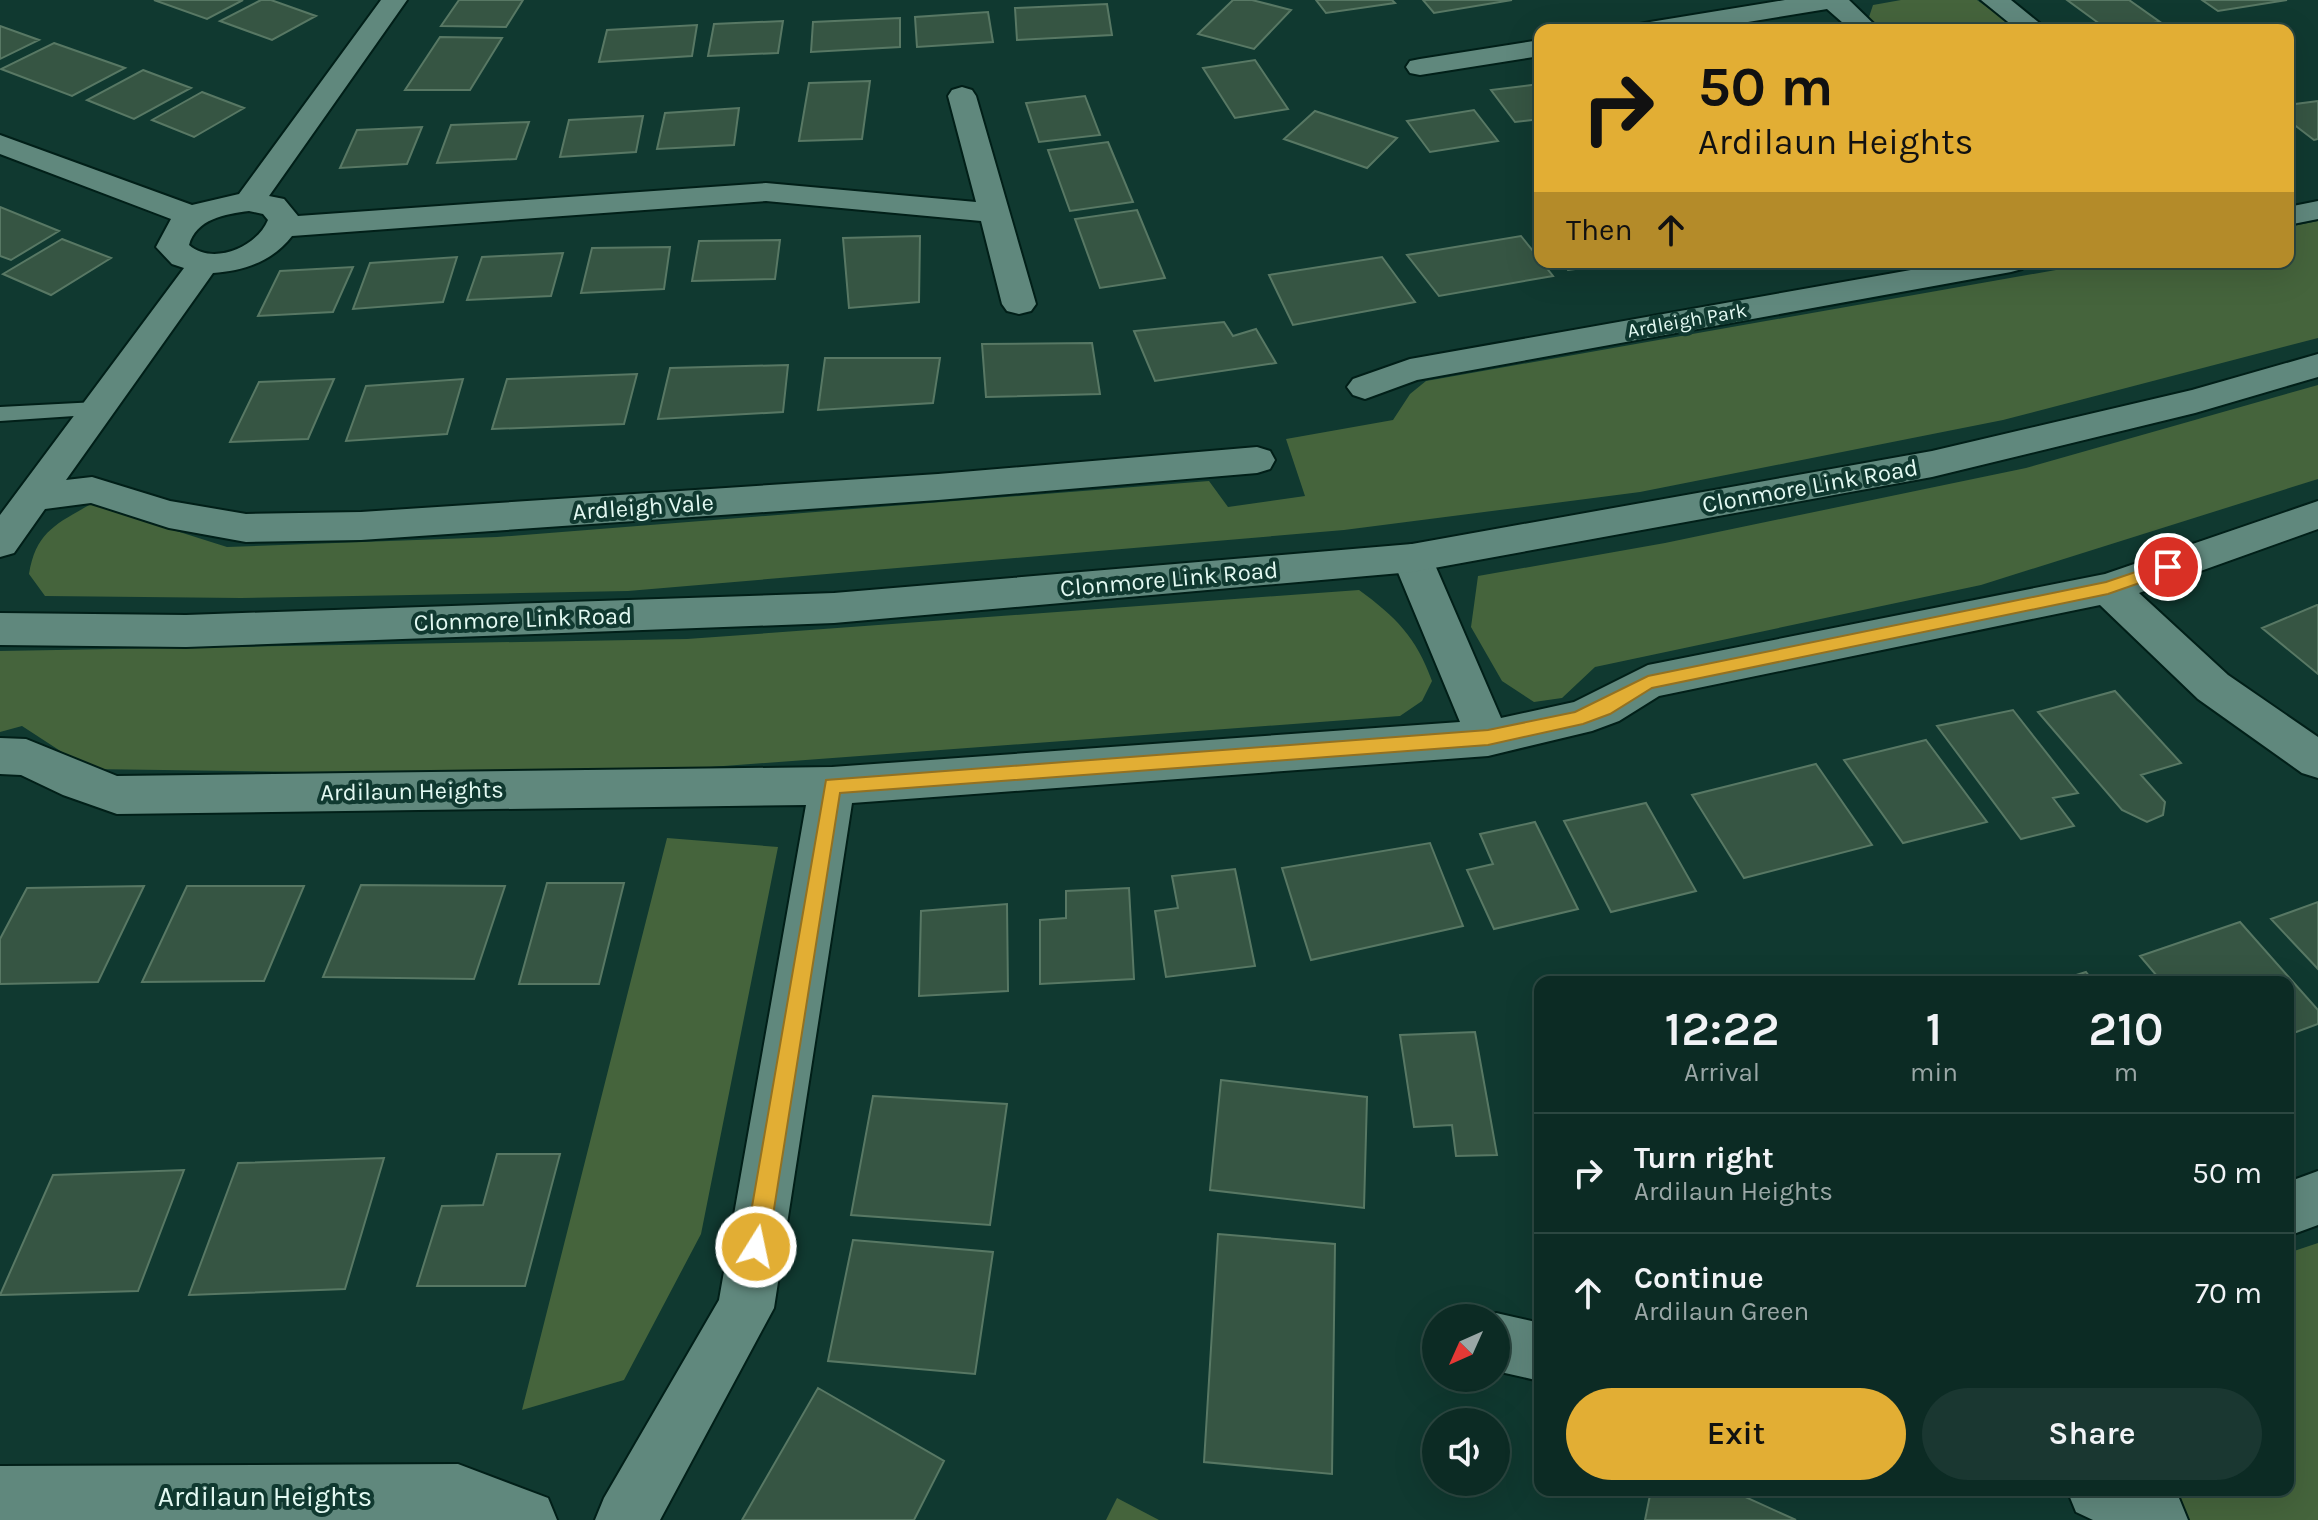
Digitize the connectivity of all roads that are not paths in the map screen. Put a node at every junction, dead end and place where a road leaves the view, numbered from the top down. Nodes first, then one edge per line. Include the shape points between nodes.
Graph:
1 (394, 0) edge
2 (1833, 0) edge
3 (1994, 0) edge
4 (1687, 24) edge
5 (1860, 24) edge
6 (2027, 24) edge
7 (1534, 49) edge
8 (1420, 67) dead end
9 (962, 96) dead end
10 (0, 144) edge
11 (249, 202) junction
12 (995, 213) junction
13 (194, 217) junction
14 (283, 227) junction
15 (204, 263) junction
16 (1978, 268) edge
17 (1019, 304) dead end
18 (2318, 365) edge
19 (1365, 387) dead end
20 (97, 409) junction
21 (0, 414) edge
22 (1257, 460) dead end
23 (33, 497) junction
24 (2318, 515) edge
25 (0, 543) edge
26 (1412, 558) junction
27 (2108, 588) junction
28 (0, 629) edge
29 (1488, 738) junction
30 (0, 756) edge
31 (2318, 760) edge
32 (832, 786) junction
33 (2318, 1198) edge
34 (2294, 1207) edge
35 (1510, 1345) edge
36 (1534, 1351) edge
37 (2110, 1496) edge
38 (0, 1497) edge
39 (526, 1520) edge
40 (626, 1520) edge
41 (2157, 1520) edge

1 - 11 street
2 - 4 street
2 - 5 street
3 - 6 street
7 - 8 street
9 - 12 street
10 - 13 street
11 - 13 street
11 - 14 street via 280,212
12 - 14 street via 766,192
12 - 17 street
13 - 15 street via 181,226 172,247 188,261
14 - 15 street via 254,252
15 - 20 street
16 - 19 street, Ardleigh Park via 1410,370
18 - 26 street, Clonmore Link Road via 2195,401 1932,464
20 - 21 lane
20 - 23 street
22 - 23 street, Ardleigh Vale via 361,526 246,528 169,514 92,490
23 - 25 street
24 - 27 street, Ardilaun Heights
26 - 28 street, Clonmore Link Road via 834,608 186,631
26 - 29 street
27 - 29 street, Ardilaun Heights via 1648,682 1577,719
27 - 31 street via 2213,687
29 - 32 street, Ardilaun Heights
30 - 32 street, Ardilaun Heights via 26,757 117,795
32 - 40 street via 746,1308
33 - 34 street
35 - 36 street
37 - 41 street
38 - 39 street, Ardilaun Heights via 458,1495

